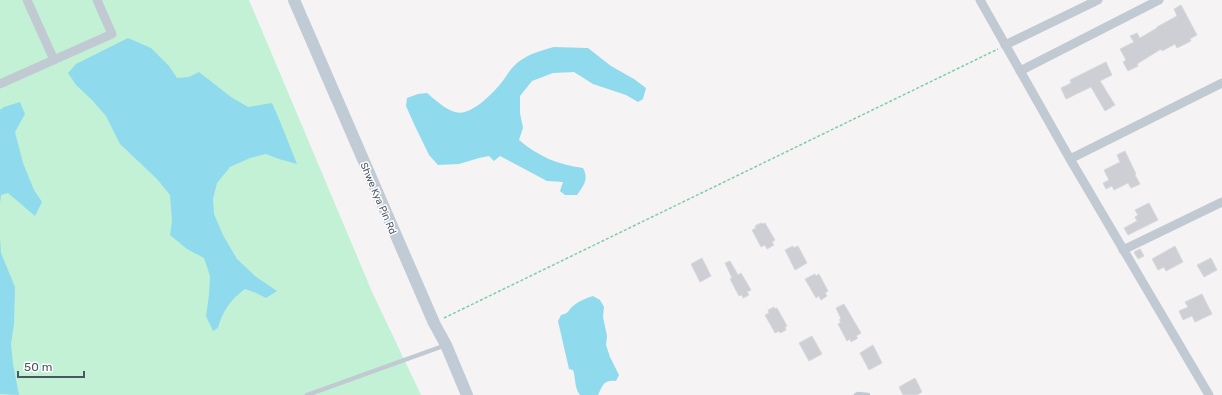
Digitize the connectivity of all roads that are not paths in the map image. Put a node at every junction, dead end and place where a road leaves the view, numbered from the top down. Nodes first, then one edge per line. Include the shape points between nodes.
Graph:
1 (27, 0) edge
2 (97, 0) edge
3 (294, 0) edge
4 (980, 0) edge
5 (1098, 0) edge
6 (1159, 0) edge
7 (1005, 46) junction
8 (54, 60) junction
9 (1020, 71) junction
10 (1222, 83) edge
11 (0, 84) edge
12 (1070, 159) junction
13 (1220, 203) edge
14 (1222, 213) edge
15 (1123, 250) junction
16 (446, 345) junction
17 (307, 395) edge
18 (467, 395) edge
19 (856, 395) edge
20 (868, 395) edge
21 (1209, 395) edge

1 - 8 street
2 - 8 street via 112,34
3 - 16 street, Shwe Kya Pin Rd via 434,323
4 - 7 street
5 - 7 street
6 - 9 street
7 - 9 street
8 - 11 street
9 - 12 street
10 - 12 street
12 - 15 street
13 - 14 street
13 - 15 street
15 - 21 street
16 - 17 lane
16 - 18 street, Shwe Kya Pin Rd
19 - 20 lane

